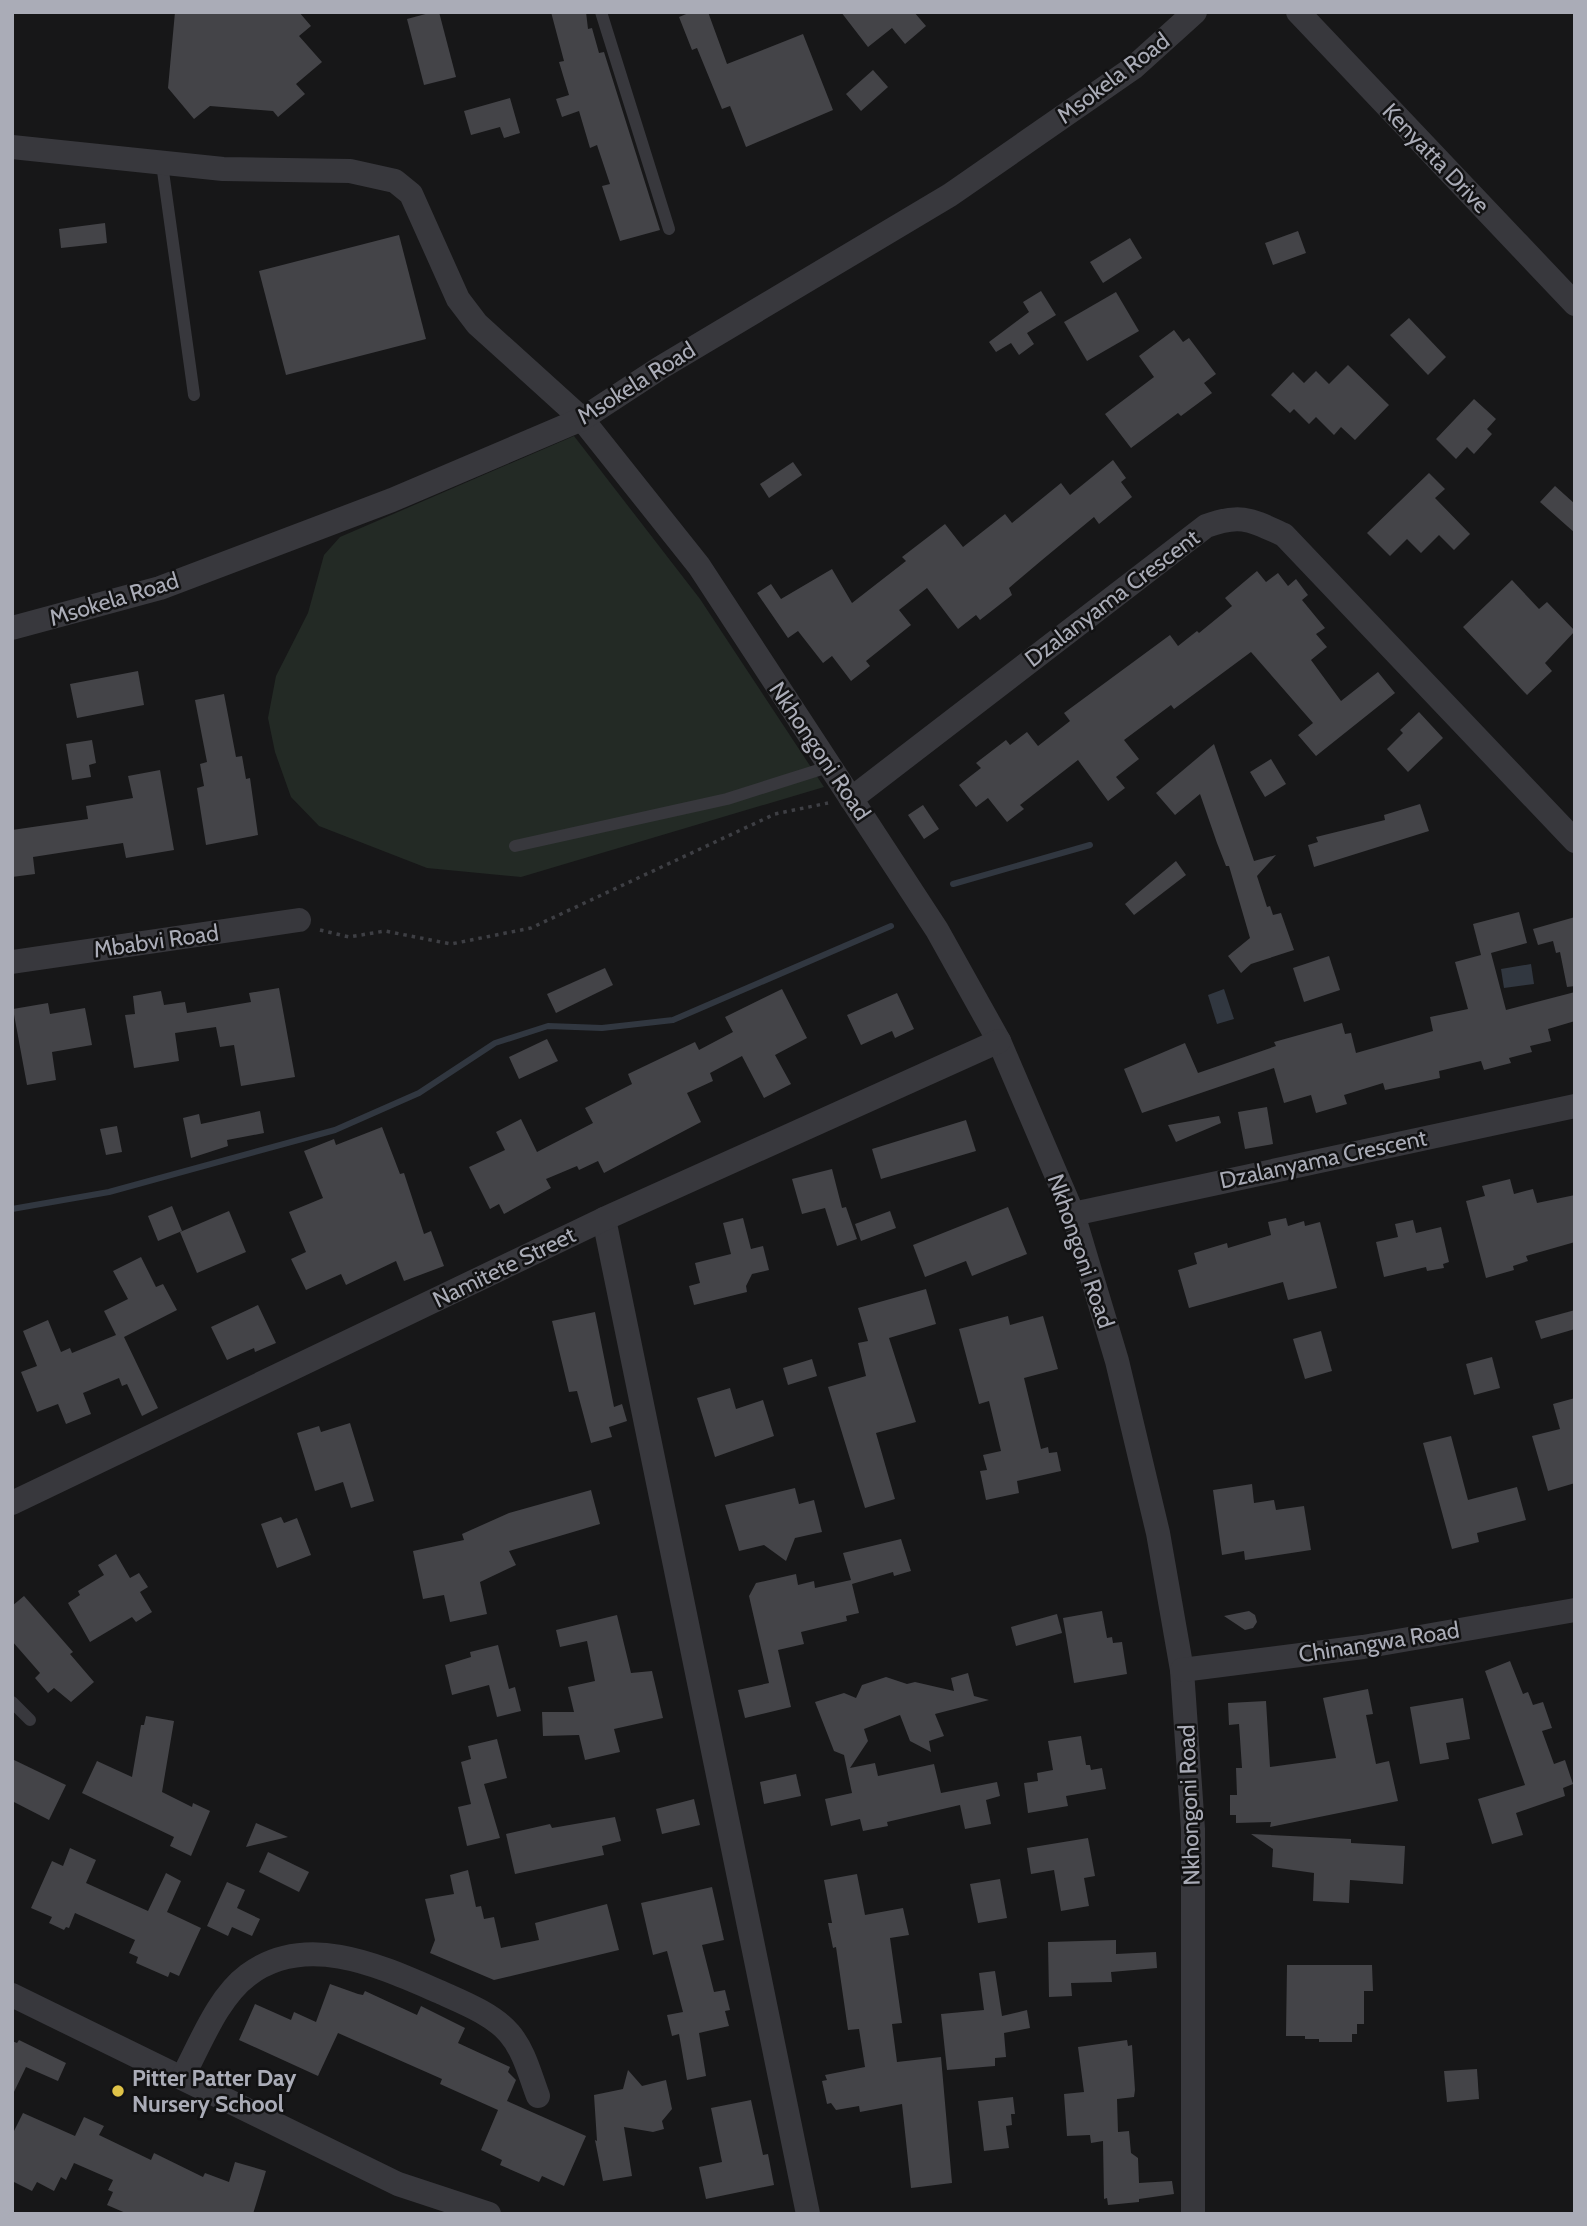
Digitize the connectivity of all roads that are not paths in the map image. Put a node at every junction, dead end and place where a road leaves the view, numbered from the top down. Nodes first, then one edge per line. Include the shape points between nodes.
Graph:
1 (601, 12) edge
2 (1195, 12) edge
3 (1298, 12) edge
4 (12, 147) edge
5 (162, 164) junction
6 (669, 229) dead end
7 (1575, 303) edge
8 (194, 395) dead end
9 (582, 419) junction
10 (12, 628) edge
11 (828, 767) junction
12 (851, 799) junction
13 (1575, 841) edge
14 (515, 846) dead end
15 (299, 920) road end
16 (12, 961) edge
17 (999, 1041) junction
18 (1575, 1106) edge
19 (1073, 1214) junction
20 (604, 1219) junction
21 (12, 1503) edge
22 (1575, 1610) edge
23 (1182, 1671) junction
24 (12, 1702) edge
25 (30, 1720) dead end
26 (12, 1995) edge
27 (182, 2078) junction
28 (538, 2096) dead end
29 (489, 2214) edge
30 (808, 2214) edge
31 (1193, 2214) edge

1 - 6 lane
2 - 9 street, Msokela Road via 1133,68 950,195
3 - 7 street, Kenyatta Drive
4 - 5 street, Nkhongoni Road
5 - 8 lane
5 - 9 street, Nkhongoni Road via 350,171 396,181 411,194 458,299 477,324
9 - 10 street, Msokela Road via 392,500 160,588
9 - 11 street, Nkhongoni Road via 699,566
11 - 12 street, Nkhongoni Road
11 - 14 lane via 727,799
12 - 13 street, Dzalanyama Crescent via 1206,526 1229,517 1250,519 1284,536
12 - 17 street, Nkhongoni Road via 937,930
15 - 16 street, Mbabvi Road
17 - 19 street, Nkhongoni Road
17 - 20 street, Namitete Street
18 - 19 street, Dzalanyama Crescent
19 - 23 street, Nkhongoni Road via 1139,1447
20 - 21 street, Namitete Street
20 - 30 street
22 - 23 street, Chinangwa Road via 1363,1647
23 - 31 street, Nkhongoni Road via 1193,1829
24 - 25 lane
26 - 27 street
27 - 28 street via 226,1997 248,1975 279,1958 317,1954 372,1962 469,2005 508,2032 523,2055
27 - 29 street via 398,2184

